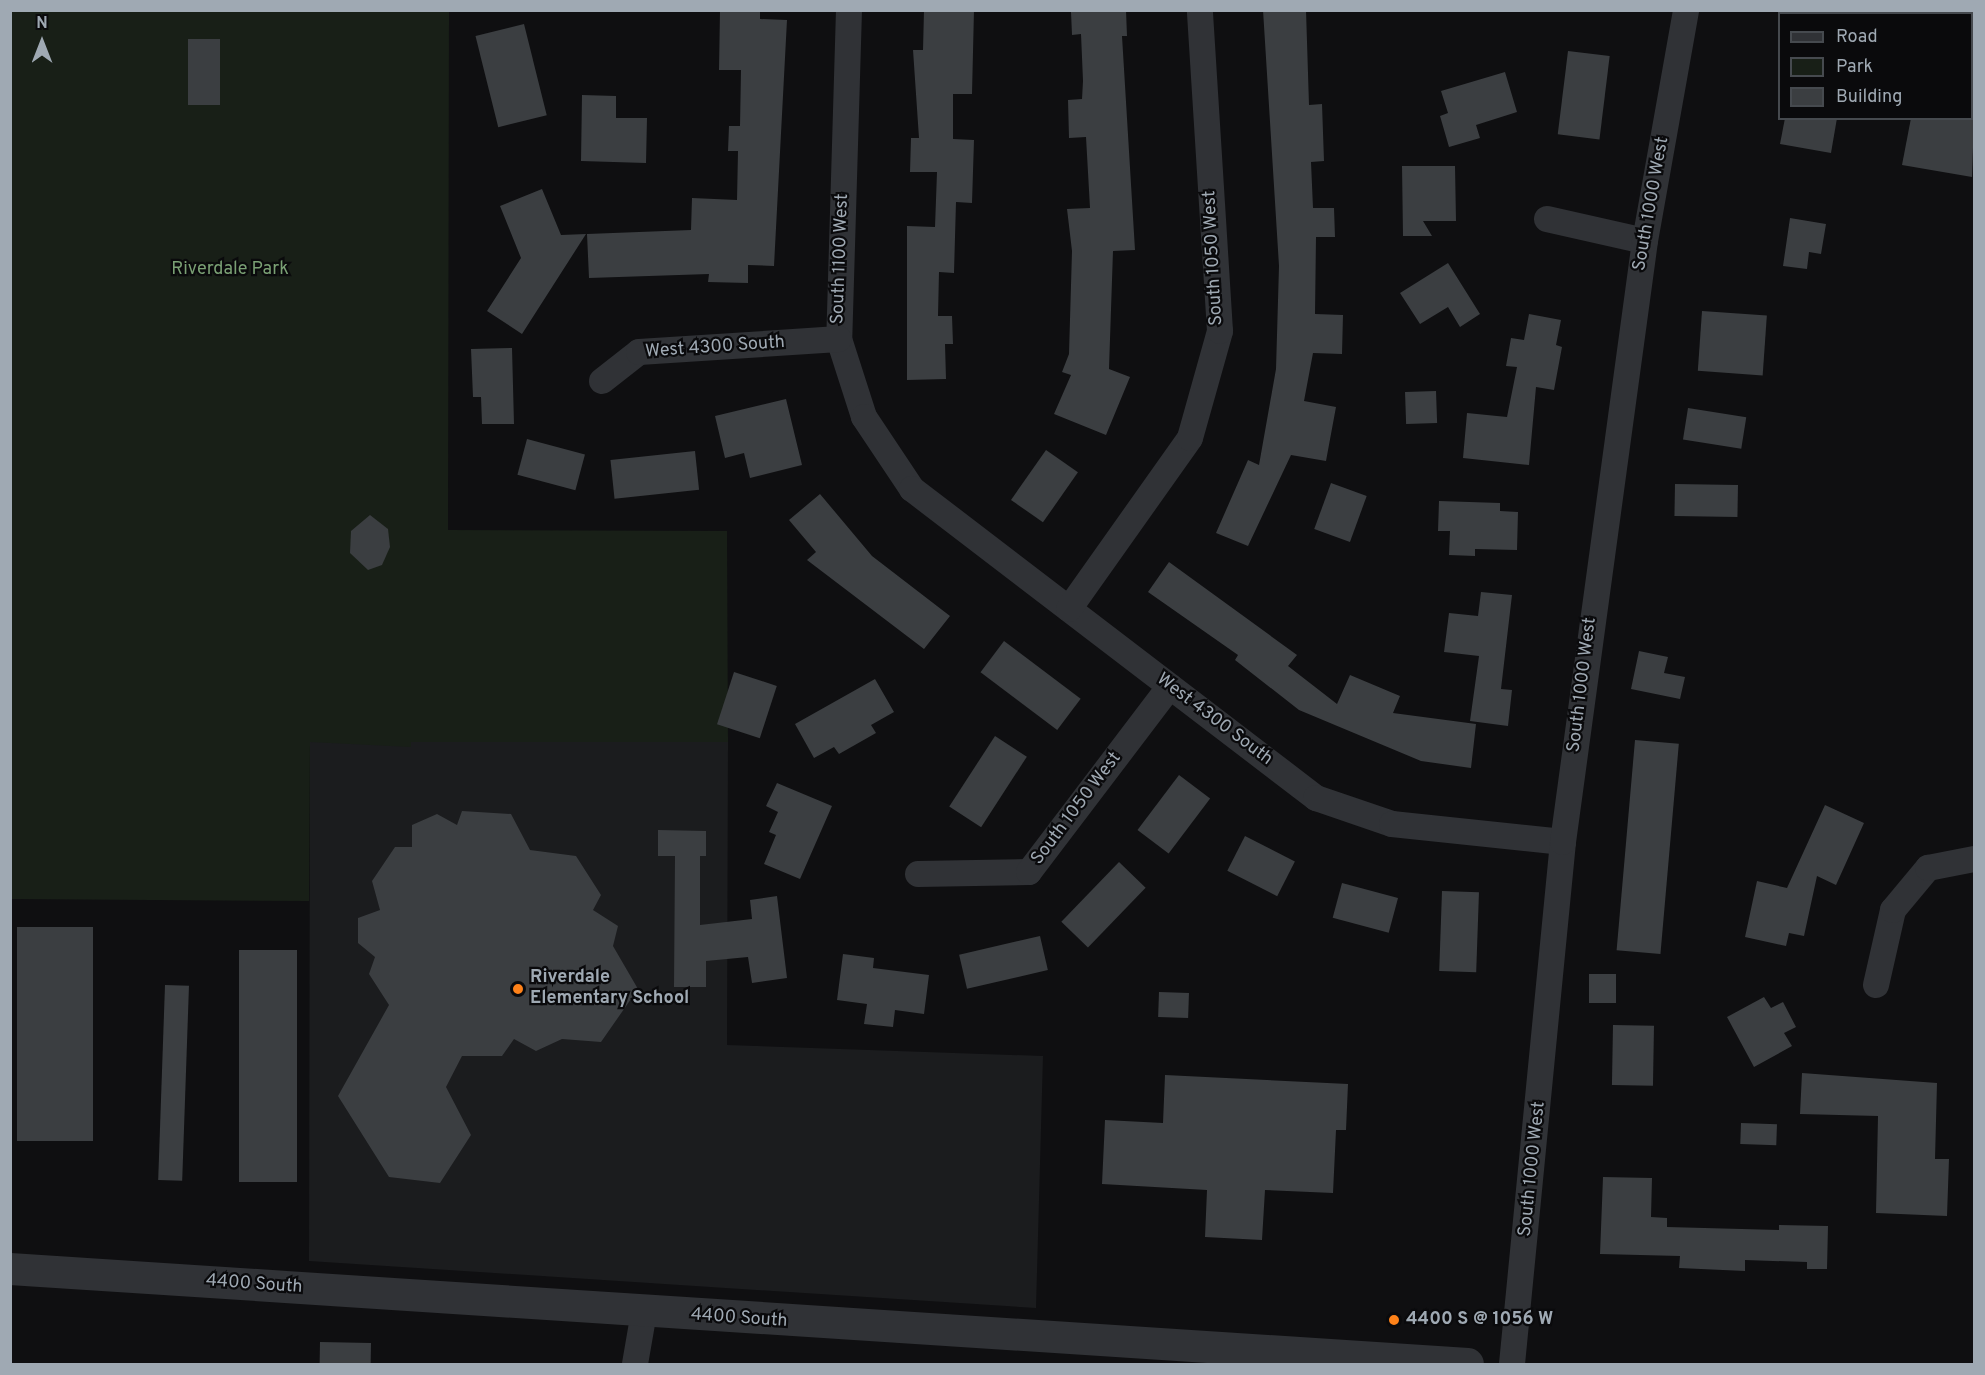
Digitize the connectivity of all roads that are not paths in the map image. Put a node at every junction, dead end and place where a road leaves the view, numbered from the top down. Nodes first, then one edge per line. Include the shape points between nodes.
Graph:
1 (849, 10) edge
2 (1200, 10) edge
3 (1686, 10) edge
4 (1547, 219) dead end
5 (1645, 241) junction
6 (839, 339) junction
7 (602, 381) dead end
8 (912, 489) joint
9 (1069, 609) junction
10 (1170, 686) junction
11 (1563, 842) junction
12 (1974, 859) edge
13 (918, 874) dead end
14 (1876, 985) dead end
15 (10, 1269) edge
16 (645, 1312) junction
17 (1328, 1360) edge
18 (635, 1365) edge
19 (1468, 1365) edge
20 (1512, 1365) edge

1 - 6 street, South 1100 West
2 - 9 street, South 1050 West via 1220,331 1190,438
3 - 5 street, South 1000 West
4 - 5 street
5 - 11 street, South 1000 West
6 - 7 street, West 4300 South via 639,352
6 - 8 street, South 1100 West via 864,417
8 - 9 street, West 4300 South
9 - 10 street, West 4300 South
10 - 11 street, West 4300 South via 1316,798 1392,824
10 - 13 street, South 1050 West via 1029,872
11 - 20 street, South 1000 West
12 - 14 street via 1928,868 1893,910
15 - 16 street, 4400 South
16 - 17 street, 4400 South
16 - 18 street
17 - 19 street, 4400 South

